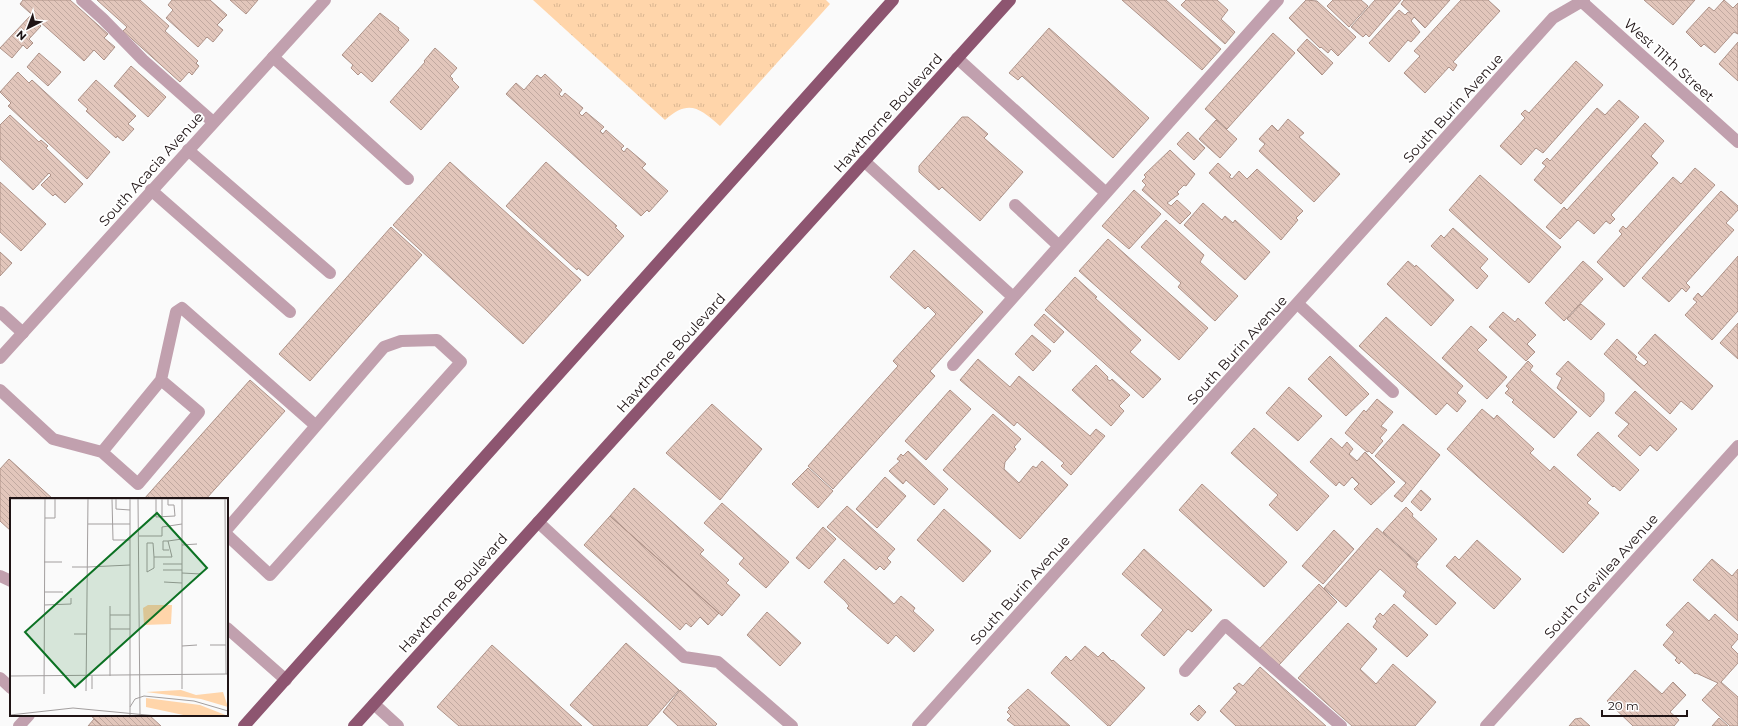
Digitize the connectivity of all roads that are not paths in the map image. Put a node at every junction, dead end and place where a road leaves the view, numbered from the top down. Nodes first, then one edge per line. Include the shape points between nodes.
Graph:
1 (82, 0) edge
2 (324, 0) edge
3 (893, 0) edge
4 (1010, 0) edge
5 (1278, 0) edge
6 (1581, 0) edge
7 (273, 57) junction
8 (957, 58) junction
9 (213, 122) junction
10 (1738, 142) edge
11 (188, 150) junction
12 (864, 161) junction
13 (408, 179) dead end
14 (151, 190) junction
15 (1106, 193) junction
16 (1016, 205) dead end
17 (1059, 246) junction
18 (330, 273) dead end
19 (1013, 297) junction
20 (1298, 304) junction
21 (0, 312) edge
22 (290, 312) dead end
23 (23, 333) junction
24 (0, 358) edge
25 (953, 365) dead end
26 (161, 380) junction
27 (0, 390) edge
28 (1393, 392) dead end
29 (315, 425) junction
30 (1738, 446) edge
31 (102, 452) junction
32 (538, 522) junction
33 (228, 528) edge
34 (228, 536) edge
35 (0, 576) edge
36 (10, 581) edge
37 (228, 629) edge
38 (1185, 671) dead end
39 (0, 678) edge
40 (286, 680) junction
41 (10, 687) edge
42 (374, 704) junction
43 (28, 716) edge
44 (19, 726) edge
45 (244, 726) edge
46 (354, 726) edge
47 (398, 726) edge
48 (792, 726) edge
49 (918, 726) edge
50 (1340, 726) edge
51 (1486, 726) edge

1 - 9 street via 143,60
2 - 7 street, South Acacia Avenue
3 - 40 main road
4 - 8 main road, Hawthorne Boulevard
5 - 15 street
6 - 10 street, West 111th Street
6 - 20 street, South Burin Avenue via 1553,18
7 - 9 street, South Acacia Avenue
7 - 13 street
8 - 12 main road, Hawthorne Boulevard
8 - 15 street
9 - 11 street, South Acacia Avenue
11 - 14 street, South Acacia Avenue
11 - 18 street
12 - 19 street
12 - 32 main road, Hawthorne Boulevard
14 - 22 street
14 - 23 street, South Acacia Avenue
15 - 17 street
16 - 17 street
17 - 19 street
19 - 25 street
20 - 28 street
20 - 49 street, South Burin Avenue
21 - 23 street
23 - 24 street, South Acacia Avenue
26 - 29 street via 176,312 182,308
26 - 31 street
26 - 31 street via 199,412 138,484
27 - 31 street via 53,439
29 - 33 street
29 - 34 street via 384,347 400,341 437,340 461,362 270,575
30 - 51 street, South Grevillea Avenue
32 - 42 main road, Hawthorne Boulevard
32 - 48 street via 684,657 718,662
35 - 36 street
37 - 40 street
38 - 50 street via 1225,625
39 - 41 street
40 - 45 main road
42 - 46 main road, Hawthorne Boulevard
42 - 47 street
43 - 44 street

